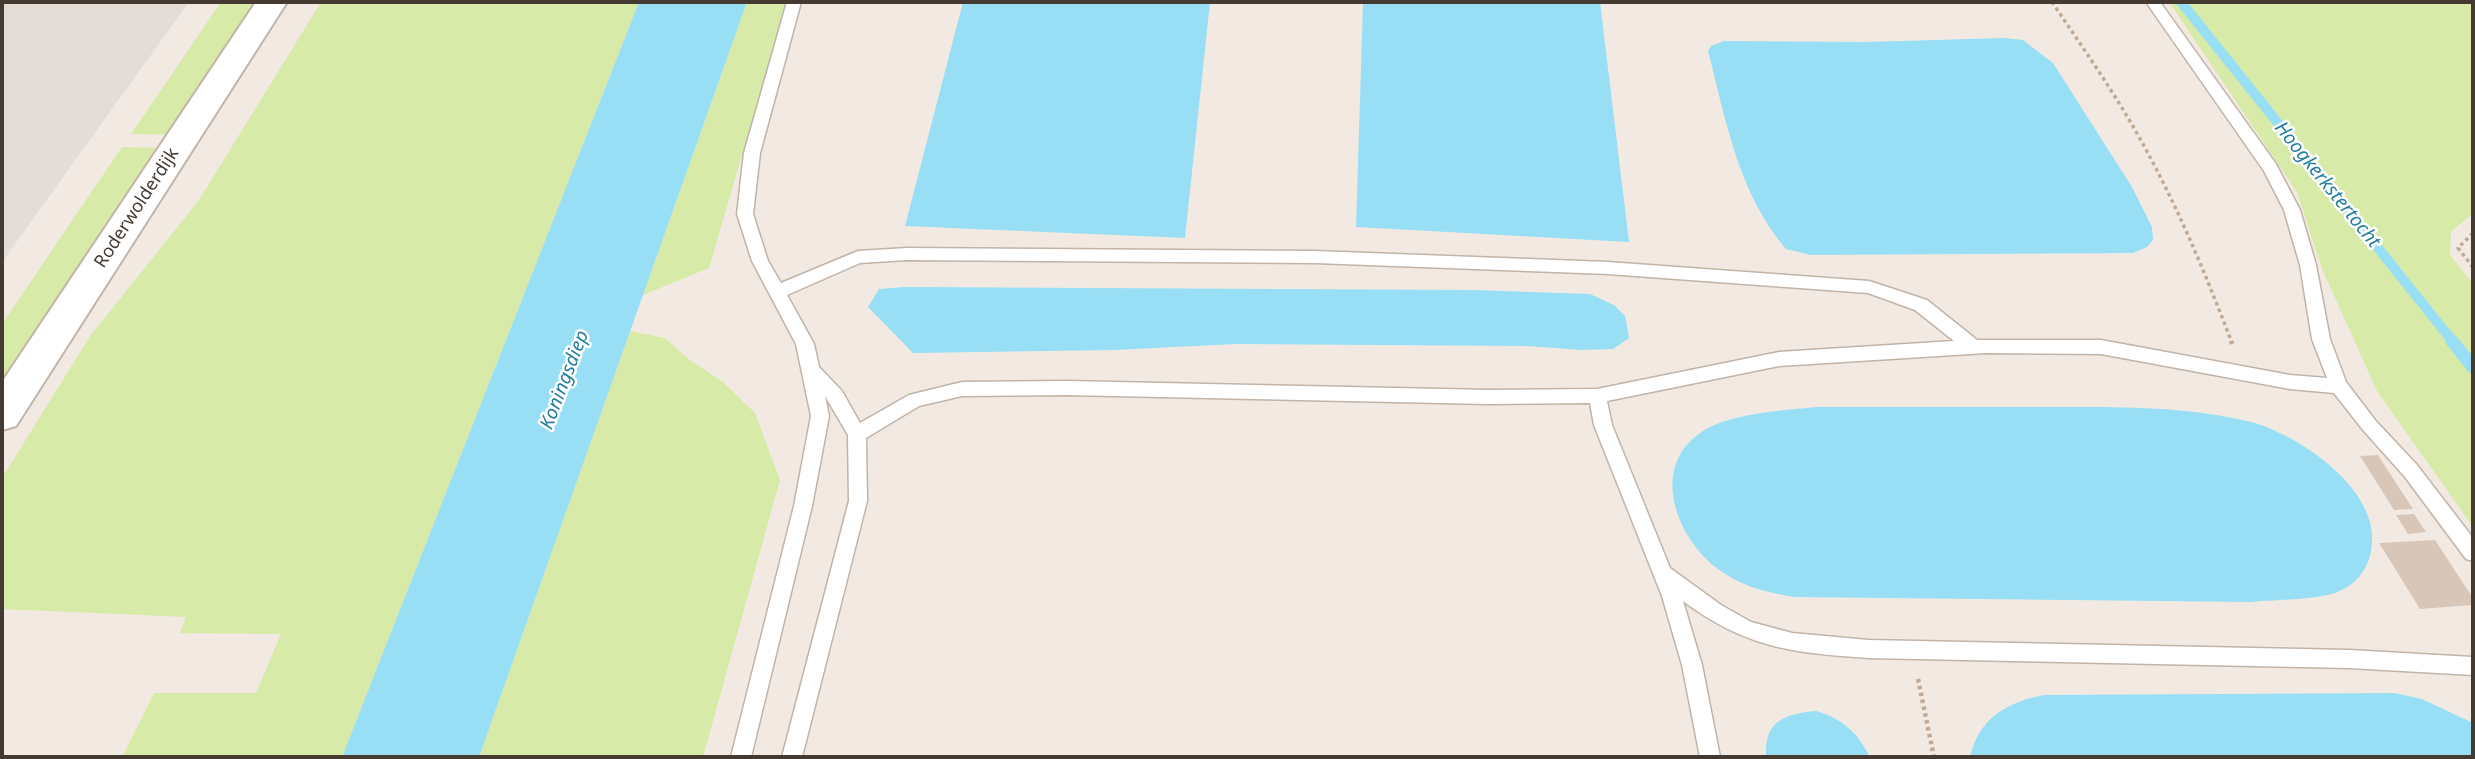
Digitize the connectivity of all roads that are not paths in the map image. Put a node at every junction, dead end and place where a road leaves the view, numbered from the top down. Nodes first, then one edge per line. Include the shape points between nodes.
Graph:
1 (272, 2) edge
2 (794, 2) edge
3 (2153, 2) edge
4 (777, 292) junction
5 (1974, 347) junction
6 (810, 370) junction
7 (2339, 386) junction
8 (1597, 396) junction
9 (2, 414) edge
10 (857, 434) junction
11 (2473, 553) edge
12 (1662, 573) junction
13 (2473, 666) edge
14 (741, 757) edge
15 (792, 757) edge
16 (1710, 757) edge

1 - 9 street, Roderwolderdijk
2 - 4 lane via 752,153 745,214 760,261
3 - 7 lane via 2270,168 2292,210 2308,265 2321,339
4 - 5 lane via 858,257 907,254 1315,257 1608,268 1869,287 1921,305
4 - 6 lane via 805,344
5 - 7 lane via 2101,347 2290,383
5 - 8 lane via 1780,359
6 - 10 lane via 836,396
6 - 14 lane via 820,416 803,506
7 - 11 lane
8 - 10 lane via 962,389 915,400
8 - 12 lane via 1603,425
10 - 15 lane via 858,500
12 - 13 lane via 1747,629 1793,643
12 - 16 lane via 1692,665

